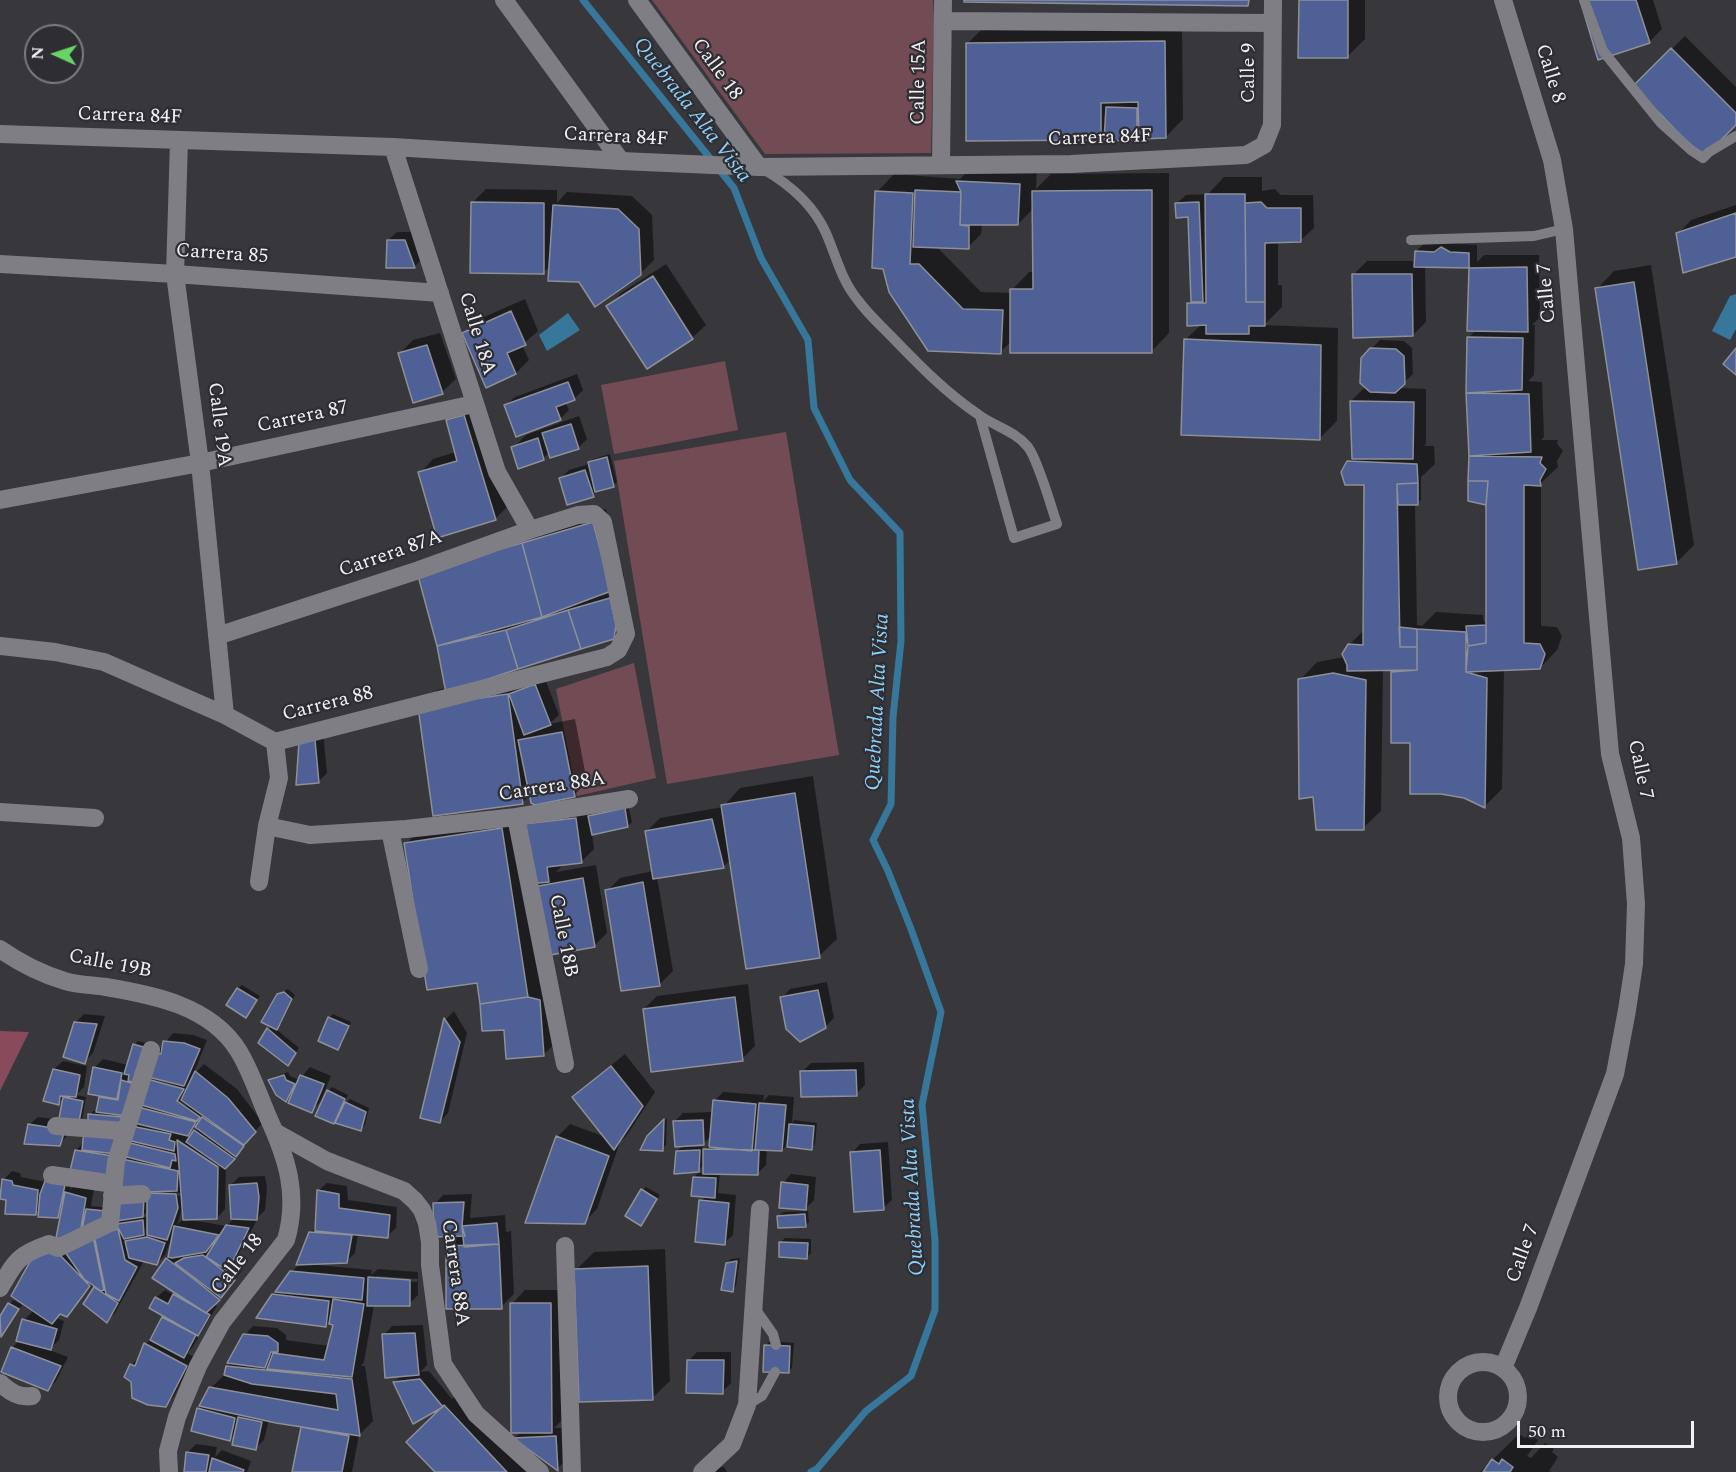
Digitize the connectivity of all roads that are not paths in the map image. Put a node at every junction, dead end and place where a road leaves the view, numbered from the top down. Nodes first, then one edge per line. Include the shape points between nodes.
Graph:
1 (504, 0) edge
2 (637, 0) edge
3 (943, 0) edge
4 (1273, 0) edge
5 (1503, 0) edge
6 (1584, 0) edge
7 (944, 21) junction
8 (1273, 23) junction
9 (0, 134) edge
10 (1736, 136) edge
11 (179, 141) junction
12 (1264, 145) joint
13 (393, 147) junction
14 (1552, 160) joint
15 (621, 161) junction
16 (941, 164) junction
17 (759, 167) junction
18 (1564, 229) junction
19 (1411, 240) dead end
20 (0, 264) edge
21 (175, 274) junction
22 (440, 293) junction
23 (474, 404) junction
24 (980, 416) junction
25 (200, 463) junction
26 (0, 500) edge
27 (530, 530) junction
28 (217, 636) junction
29 (0, 645) edge
30 (607, 657) joint
31 (225, 715) junction
32 (275, 742) junction
33 (627, 804) dead end
34 (0, 812) edge
35 (516, 817) junction
36 (95, 818) dead end
37 (267, 826) junction
38 (390, 830) junction
39 (259, 882) dead end
40 (0, 949) edge
41 (419, 969) dead end
42 (213, 1022) joint
43 (151, 1050) dead end
44 (565, 1064) dead end
45 (56, 1126) dead end
46 (125, 1131) junction
47 (275, 1132) junction
48 (52, 1175) dead end
49 (113, 1190) junction
50 (142, 1194) dead end
51 (760, 1209) dead end
52 (565, 1246) dead end
53 (0, 1288) edge
54 (754, 1306) junction
55 (776, 1345) dead end
56 (1503, 1368) dead end
57 (775, 1372) dead end
58 (0, 1383) edge
59 (32, 1396) dead end
60 (747, 1405) junction
61 (170, 1472) edge
62 (540, 1472) edge
63 (572, 1472) edge
64 (702, 1472) edge

1 - 15 street
2 - 17 street, Calle 18
3 - 7 street, Calle 15A
4 - 8 street, Calle 9
5 - 14 street, Calle 8
6 - 10 lane via 1603,51 1661,123 1690,150 1703,158
7 - 8 street
7 - 16 street, Calle 15A
8 - 12 street, Calle 9 via 1272,125
9 - 11 street, Carrera 84F
11 - 13 street, Carrera 84F
11 - 21 street, Calle 19A
12 - 16 street, Carrera 84F via 1246,155 1071,164
13 - 15 street, Carrera 84F
13 - 22 street, Calle 18A
14 - 18 street, Calle 7
15 - 17 street, Carrera 84F
16 - 17 street, Carrera 84F
17 - 24 lane via 783,181 817,219 857,300 925,371
18 - 19 lane via 1534,236
18 - 56 street, Calle 7 via 1610,754 1631,838 1636,904 1634,964 1615,1074
20 - 21 street, Carrera 85
21 - 22 street, Carrera 85
21 - 25 street, Calle 19A
22 - 23 street, Calle 18A
23 - 25 street, Carrera 87
23 - 27 street, Calle 18A via 497,472
24 - 24 lane via 1014,538 1057,524 1030,450 1019,436
25 - 26 street, Carrera 87
25 - 28 street, Calle 19A
27 - 28 street, Carrera 87A
27 - 30 street, Carrera 87A via 578,515 594,514 603,522 626,634 618,650
28 - 31 street, Calle 19A
29 - 31 street, Carrera 88 via 104,662
30 - 32 street, Carrera 88
31 - 32 street, Carrera 88
32 - 37 street via 279,778
33 - 35 street, Carrera 88A
34 - 36 street
35 - 38 street, Carrera 88A
35 - 44 street, Calle 18B
37 - 38 street, Carrera 88A via 310,835
37 - 39 street
38 - 41 street
40 - 42 street, Calle 19B via 37,971 68,982 161,998
42 - 47 street, Calle 18 via 238,1050
43 - 46 street
45 - 46 street
46 - 49 street
47 - 61 street, Calle 18 via 291,1180 291,1224 286,1240 222,1322 198,1366 168,1451
47 - 62 street, Carrera 88A via 327,1161 404,1191 419,1206 430,1242 443,1364 476,1414
48 - 49 street
49 - 50 street
49 - 53 street via 111,1223 58,1248 49,1244 27,1252 15,1262
51 - 54 street
52 - 63 street
54 - 55 lane
54 - 60 street
57 - 60 lane via 762,1396
58 - 59 street via 15,1395
60 - 64 street via 732,1444

